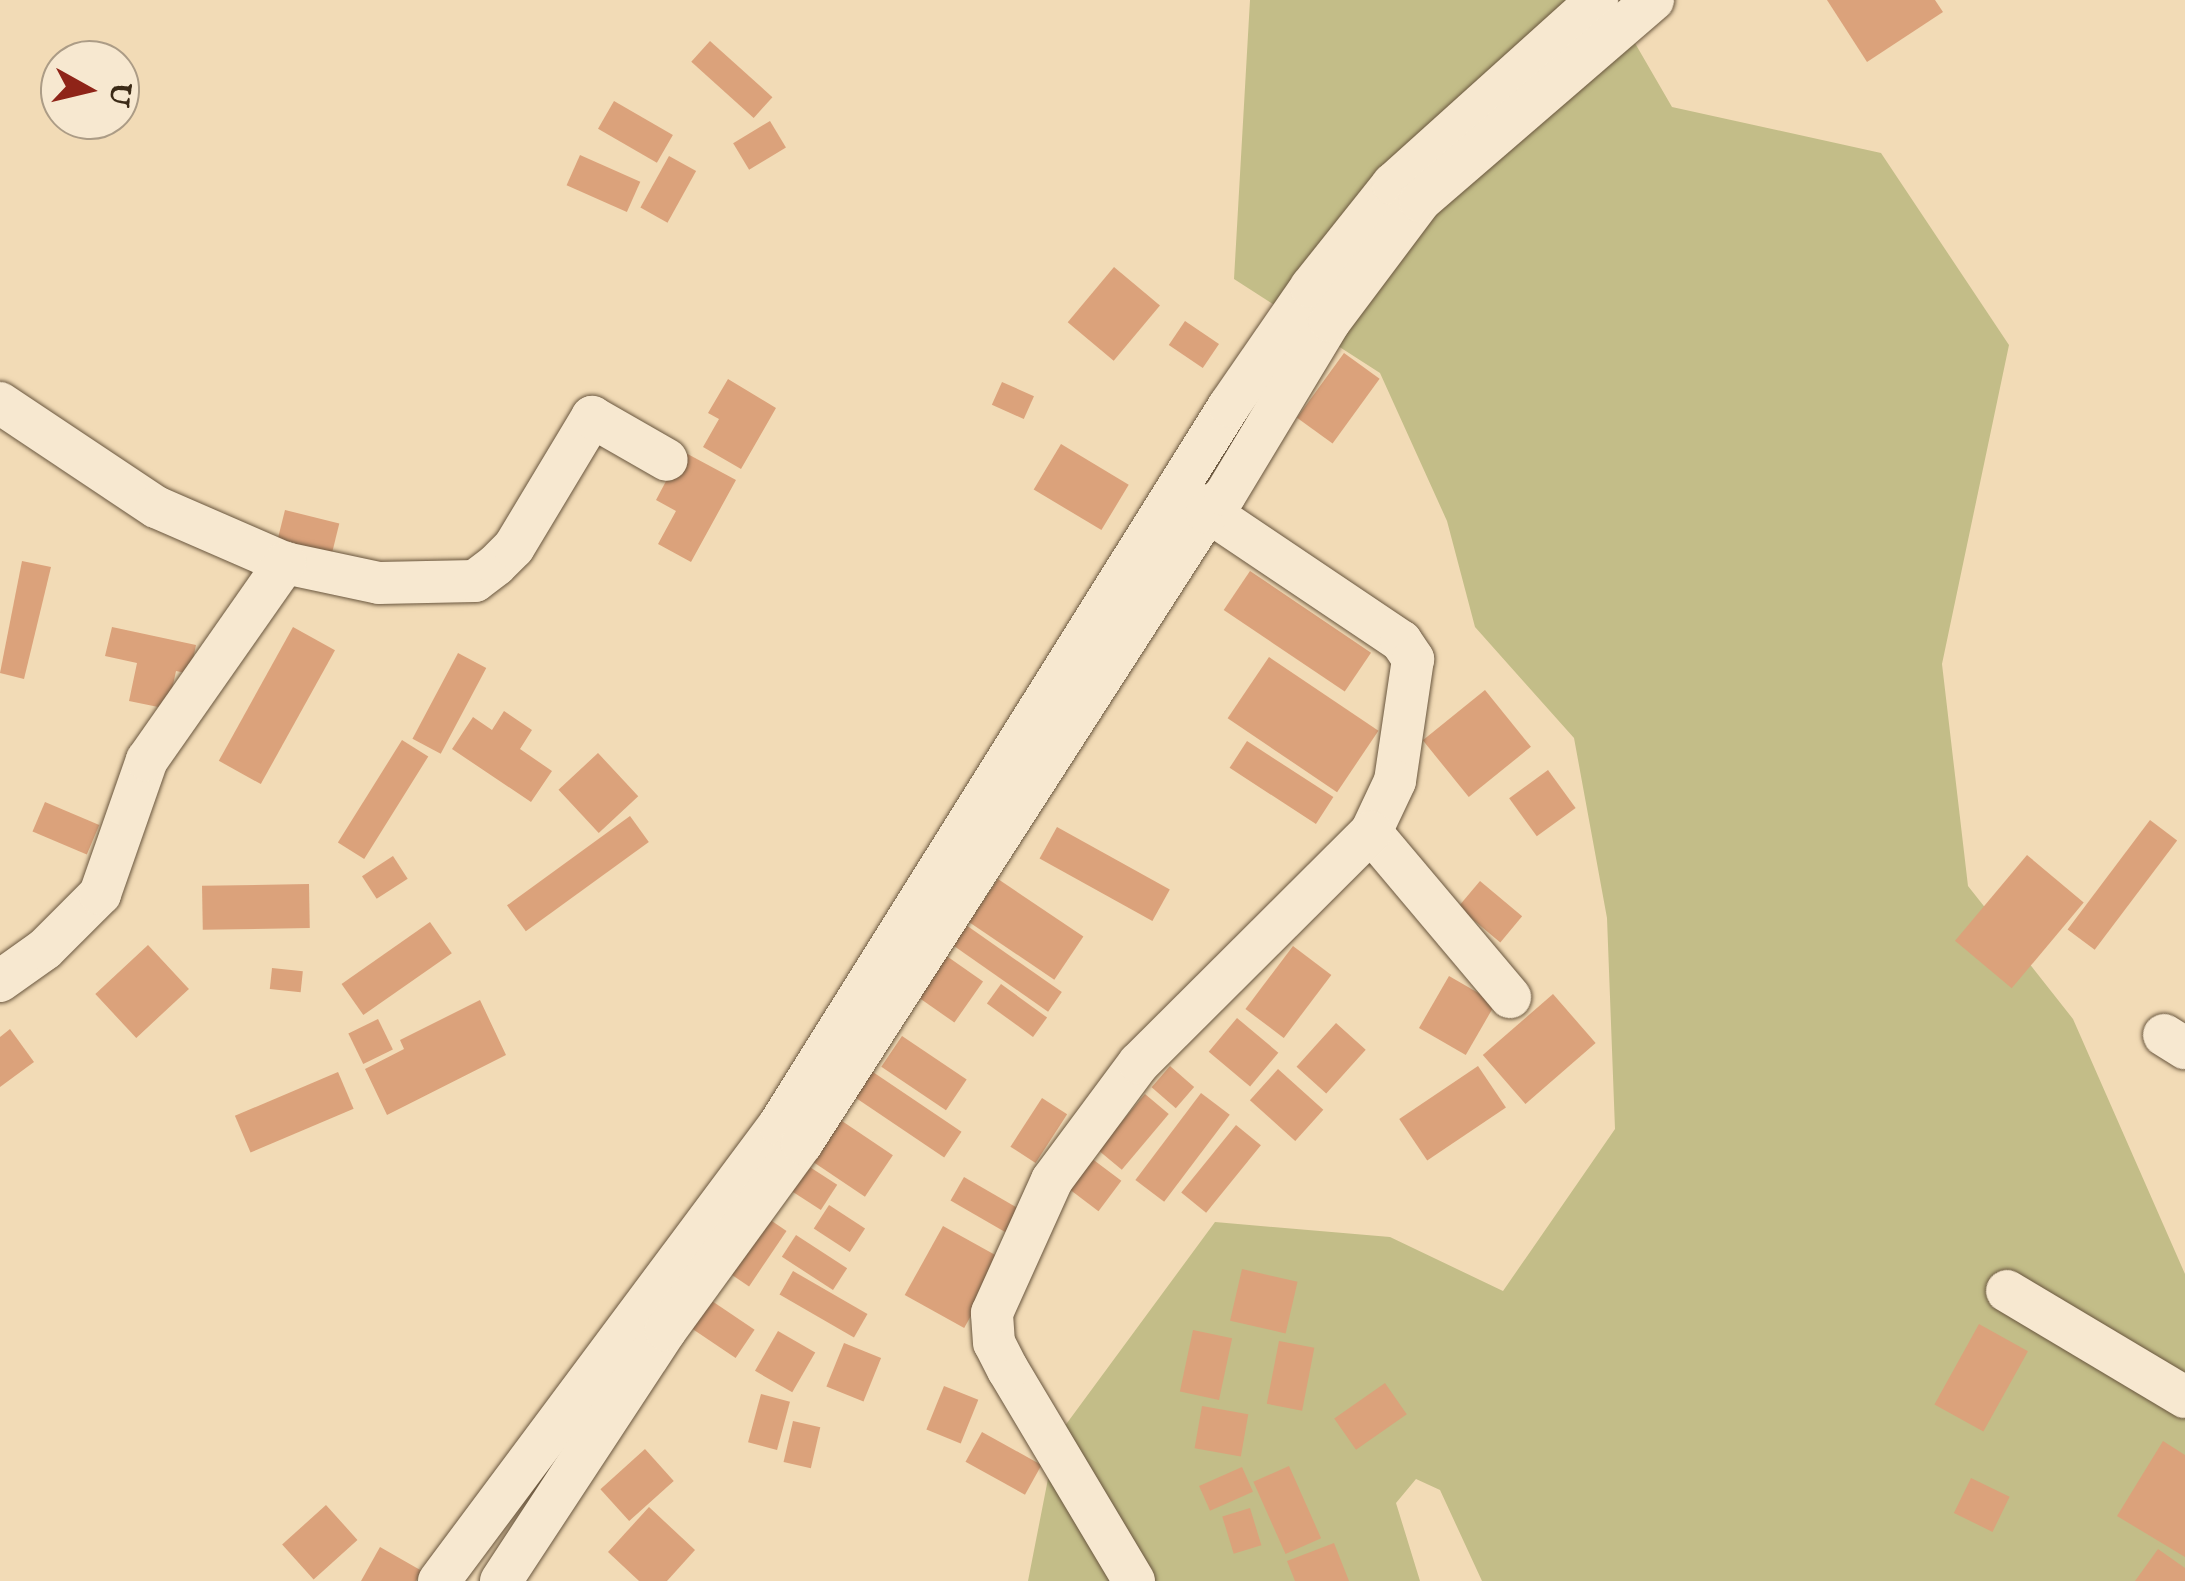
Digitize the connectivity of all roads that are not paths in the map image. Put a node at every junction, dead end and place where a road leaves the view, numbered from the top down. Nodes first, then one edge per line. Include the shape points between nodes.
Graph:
1 (1597, 0) edge
2 (1654, 0) edge
3 (0, 403) edge
4 (666, 460) dead end
5 (1192, 502) junction
6 (285, 563) junction
7 (1371, 832) junction
8 (0, 980) edge
9 (1510, 996) dead end
10 (2007, 1291) dead end
11 (2185, 1397) edge
12 (439, 1581) edge
13 (502, 1581) edge
14 (1134, 1581) edge

1 - 5 street via 1393,184 1312,288
2 - 5 street via 1420,201 1330,322 1225,495
3 - 6 street via 156,507
4 - 6 street via 592,416 514,547 475,581 379,584
5 - 7 street via 1401,641 1413,660 1395,782
5 - 12 street via 780,1125
5 - 13 street via 802,1143 666,1330
6 - 8 street via 147,760 100,894 44,949
7 - 9 street
7 - 14 street via 1140,1063 1052,1180 992,1313 994,1343 1008,1370
10 - 11 street

